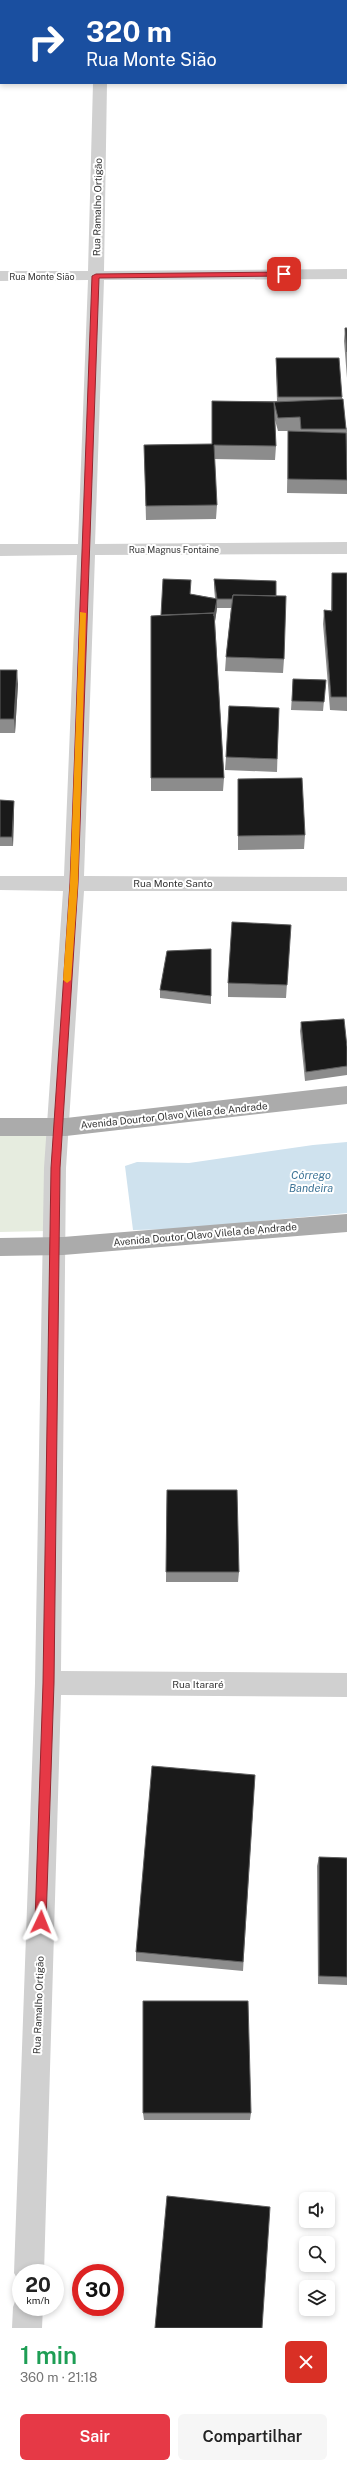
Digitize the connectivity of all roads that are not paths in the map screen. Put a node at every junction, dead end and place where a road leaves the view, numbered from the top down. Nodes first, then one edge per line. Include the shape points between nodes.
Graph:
1 (100, 84) edge
2 (347, 274) edge
3 (0, 276) edge
4 (96, 276) junction
5 (347, 548) edge
6 (0, 550) edge
7 (85, 550) junction
8 (0, 883) edge
9 (74, 883) junction
10 (347, 884) edge
11 (347, 1095) edge
12 (57, 1126) junction
13 (0, 1127) edge
14 (347, 1223) edge
15 (58, 1246) junction
16 (0, 1247) edge
17 (48, 1683) junction
18 (347, 1685) edge
19 (29, 2264) edge
20 (28, 2316) edge
21 (27, 2328) edge

1 - 4 street, Rua Ramalho Ortigão
2 - 4 street, Rua Monte Sião
3 - 4 street, Rua Monte Sião
4 - 7 street, Rua Ramalho Ortigão
5 - 7 street, Rua Magnus Fontaine
6 - 7 street, Rua Magnus Fontaine
7 - 9 street, Rua Ramalho Ortigão
8 - 9 street, Rua Monte Santo
9 - 10 street, Rua Monte Santo
9 - 12 street, Rua Ramalho Ortigão
11 - 12 main road, Avenida Dourtor Olavo Vilela de Andrade
12 - 13 main road, Avenida Dourtor Olavo Vilela de Andrade
12 - 15 street, Rua Ramalho Ortigão
14 - 15 main road, Avenida Doutor Olavo Vilela de Andrade
15 - 16 main road
15 - 17 street, Rua Ramalho Ortigão
17 - 18 street, Rua Itararé
17 - 19 street, Rua Ramalho Ortigão
20 - 21 street

